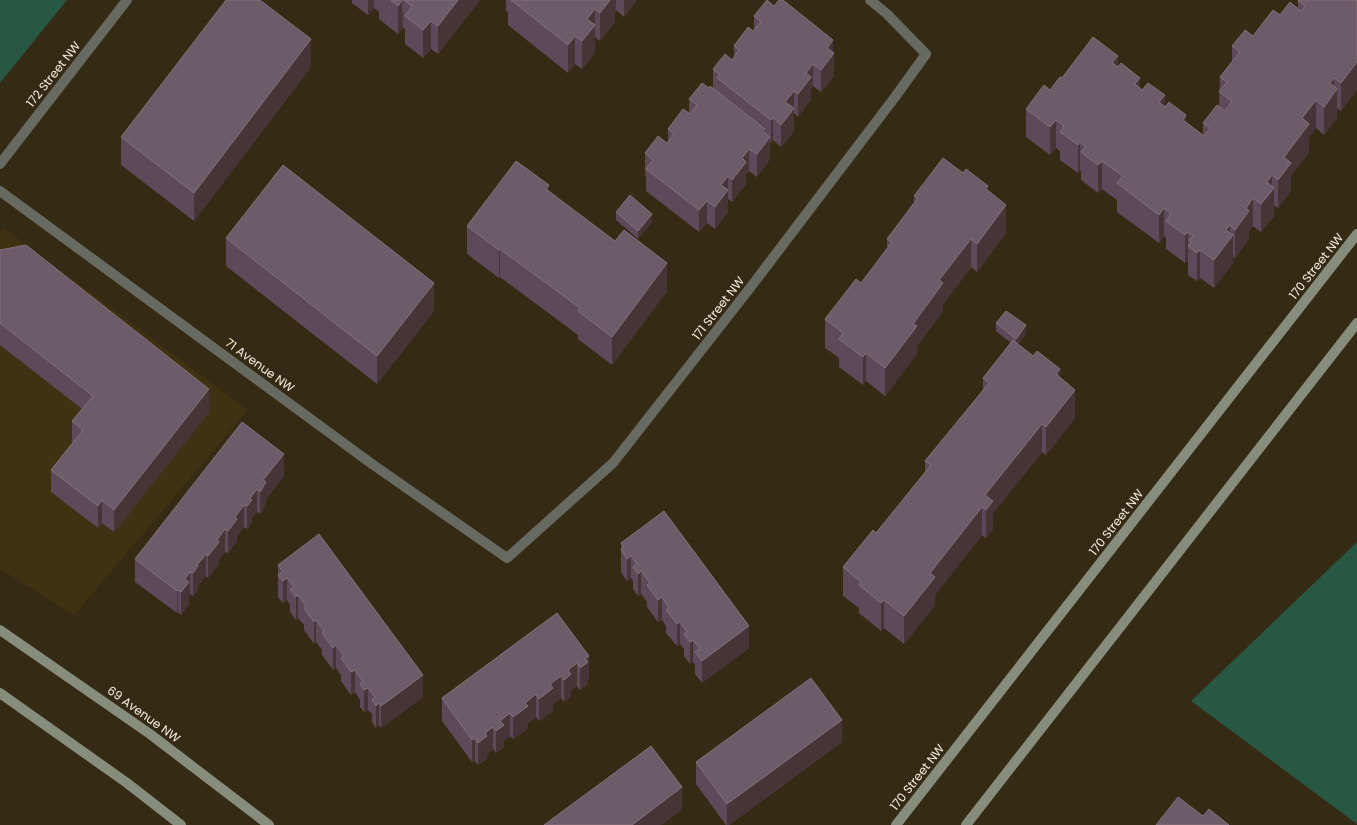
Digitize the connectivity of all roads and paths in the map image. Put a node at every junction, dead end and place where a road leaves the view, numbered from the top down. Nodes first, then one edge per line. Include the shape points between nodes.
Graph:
1 (127, 0) edge
2 (870, 0) edge
3 (0, 164) edge
4 (0, 191) edge
5 (1357, 234) edge
6 (1357, 324) edge
7 (507, 558) joint
8 (0, 630) edge
9 (0, 693) edge
10 (181, 825) edge
11 (269, 825) edge
12 (896, 825) edge
13 (966, 825) edge

1 - 3 street, 172 Street NW
2 - 7 street, 171 Street NW via 926,54 750,288 612,463
4 - 7 street, 71 Avenue NW via 366,459
5 - 12 main road, 170 Street NW
6 - 13 main road
8 - 11 main road, 69 Avenue NW via 150,734
9 - 10 main road via 127,783

